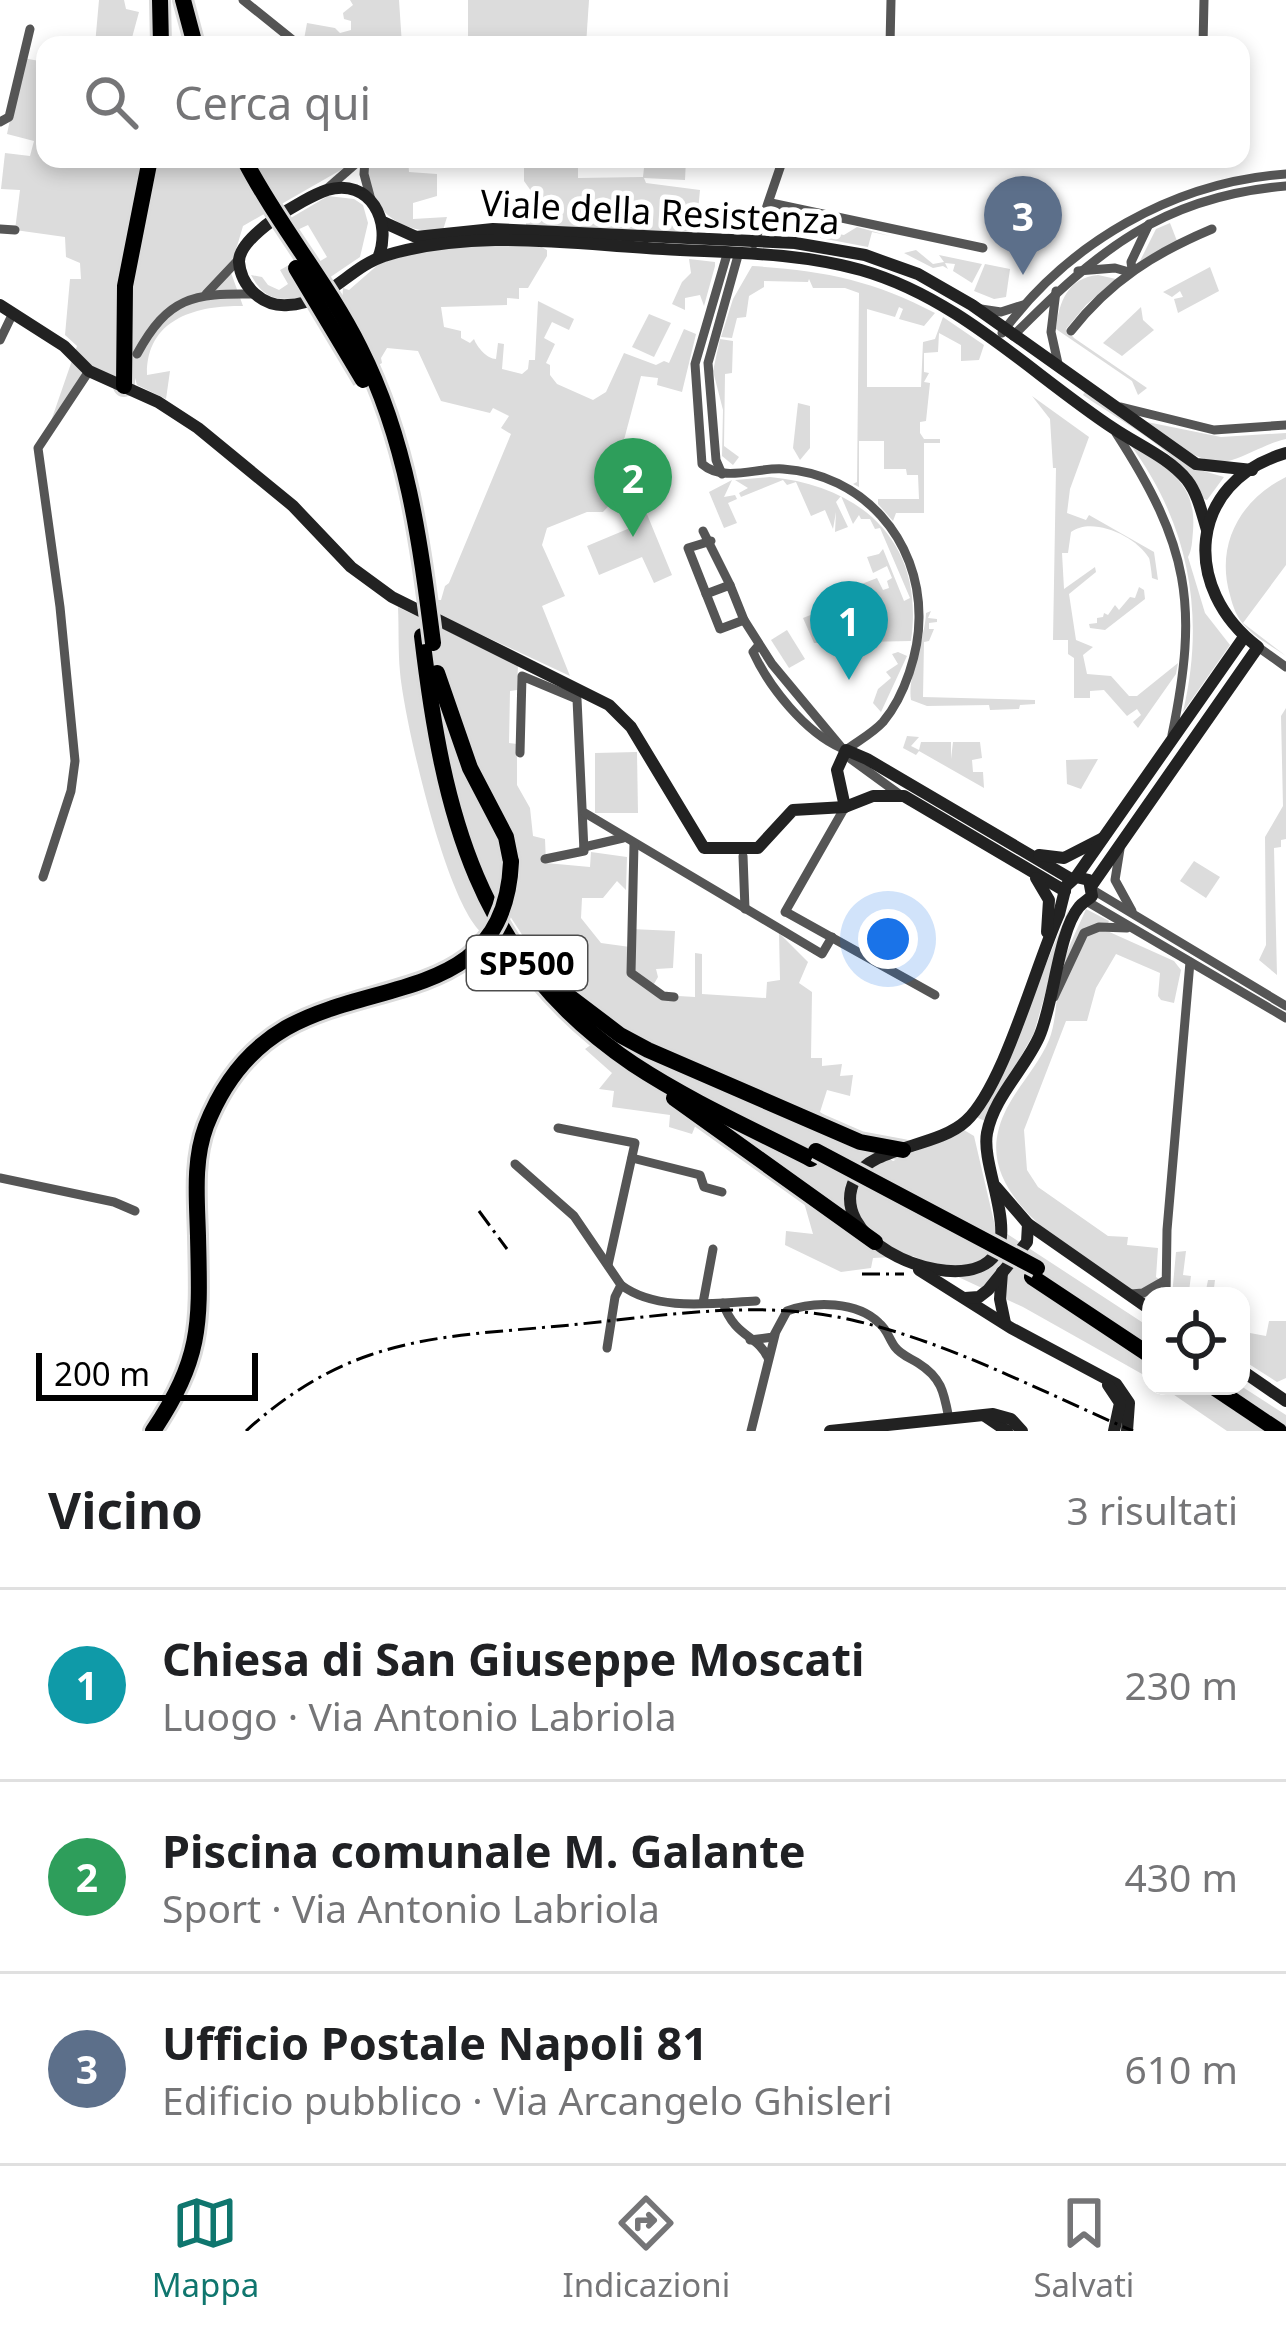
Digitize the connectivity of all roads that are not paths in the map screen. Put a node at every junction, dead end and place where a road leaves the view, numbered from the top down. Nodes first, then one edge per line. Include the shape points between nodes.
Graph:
1 (160, 0) edge
2 (173, 0) edge
3 (183, 0) edge
4 (243, 0) edge
5 (891, 0) edge
6 (1204, 0) edge
7 (30, 29) dead end
8 (161, 36) edge
9 (180, 36) edge
10 (193, 36) edge
11 (288, 36) edge
12 (890, 36) edge
13 (1202, 36) edge
14 (0, 122) edge
15 (148, 168) edge
16 (237, 168) edge
17 (250, 168) edge
18 (352, 168) edge
19 (364, 168) edge
20 (780, 168) edge
21 (1286, 174) edge
22 (1286, 186) edge
23 (325, 191) junction
24 (374, 204) junction
25 (769, 207) junction
26 (383, 222) junction
27 (1149, 224) junction
28 (1134, 225) junction
29 (0, 229) edge
30 (1212, 229) dead end
31 (15, 230) dead end
32 (744, 246) junction
33 (983, 248) dead end
34 (378, 258) junction
35 (238, 259) junction
36 (1061, 268) junction
37 (1130, 271) junction
38 (1073, 275) junction
39 (1056, 291) junction
40 (206, 294) junction
41 (254, 295) junction
42 (1023, 304) junction
43 (972, 305) junction
44 (6, 309) edge
45 (1071, 331) dead end
46 (1009, 333) junction
47 (0, 340) edge
48 (998, 343) junction
49 (136, 354) dead end
50 (1059, 368) junction
51 (88, 371) junction
52 (124, 386) junction
53 (1111, 404) junction
54 (1286, 425) edge
55 (1113, 429) junction
56 (1286, 453) edge
57 (1252, 470) junction
58 (1208, 530) junction
59 (730, 585) junction
60 (706, 594) junction
61 (744, 620) junction
62 (1244, 637) junction
63 (427, 639) junction
64 (759, 645) junction
65 (1258, 647) junction
66 (1286, 667) edge
67 (436, 673) junction
68 (833, 734) junction
69 (866, 736) junction
70 (1170, 743) junction
71 (846, 750) junction
72 (520, 753) dead end
73 (867, 758) junction
74 (904, 796) junction
75 (844, 807) junction
76 (585, 813) junction
77 (1104, 838) junction
78 (628, 841) junction
79 (1122, 841) junction
80 (584, 847) junction
81 (1021, 850) junction
82 (743, 856) dead end
83 (545, 859) dead end
84 (1033, 873) junction
85 (43, 877) dead end
86 (1070, 885) junction
87 (1088, 895) junction
88 (745, 909) junction
89 (786, 911) junction
90 (1136, 924) junction
91 (777, 928) junction
92 (832, 937) junction
93 (1046, 945) junction
94 (1190, 962) junction
95 (566, 994) junction
96 (935, 995) dead end
97 (674, 997) dead end
98 (1286, 1006) edge
99 (1049, 1009) junction
100 (1286, 1018) edge
101 (585, 1026) junction
102 (964, 1123) junction
103 (558, 1128) dead end
104 (987, 1133) junction
105 (903, 1150) junction
106 (814, 1155) junction
107 (632, 1158) junction
108 (515, 1164) dead end
109 (0, 1178) edge
110 (992, 1181) junction
111 (722, 1192) dead end
112 (135, 1211) dead end
113 (1028, 1224) junction
114 (875, 1242) junction
115 (1023, 1247) junction
116 (1058, 1248) junction
117 (713, 1249) dead end
118 (608, 1265) junction
119 (913, 1266) junction
120 (1003, 1268) junction
121 (1035, 1273) junction
122 (1164, 1281) junction
123 (621, 1285) junction
124 (1165, 1287) edge
125 (1128, 1294) junction
126 (965, 1298) junction
127 (756, 1301) dead end
128 (703, 1303) junction
129 (723, 1303) junction
130 (1142, 1304) edge
131 (1005, 1324) junction
132 (776, 1335) junction
133 (1142, 1339) edge
134 (750, 1340) junction
135 (607, 1348) dead end
136 (1142, 1350) edge
137 (767, 1364) junction
138 (1250, 1376) edge
139 (1104, 1379) junction
140 (182, 1388) junction
141 (1209, 1395) edge
142 (1225, 1395) edge
143 (1286, 1401) edge
144 (984, 1416) junction
145 (949, 1419) junction
146 (153, 1431) edge
147 (165, 1431) edge
148 (751, 1431) edge
149 (830, 1431) edge
150 (1006, 1431) edge
151 (1022, 1431) edge
152 (1114, 1431) edge
153 (1127, 1431) edge
154 (1262, 1431) edge
155 (1279, 1431) edge

1 - 8 highway
2 - 9 highway
3 - 10 highway
4 - 11 street
5 - 12 street
6 - 13 street
7 - 14 street via 9,117
15 - 52 highway via 125,286
16 - 63 highway, SP500, bridge via 377,413
17 - 63 highway, SP500, bridge via 359,346 387,409 409,478
18 - 23 street
19 - 24 street
20 - 25 street
21 - 28 street via 1219,185
22 - 27 street via 1219,198
23 - 24 street via 358,192
23 - 35 street via 255,233
24 - 26 street
25 - 32 street
25 - 33 street
26 - 32 street, Viale della Resistenza via 416,237 493,229
26 - 34 street
27 - 28 street
27 - 37 street
28 - 36 street
28 - 38 street
29 - 31 street
30 - 37 street
32 - 34 street, Viale della Resistenza via 492,239
32 - 43 street, Viale della Resistenza via 866,255
32 - 48 street, Viale della Resistenza via 906,285
32 - 69 street via 702,332 695,381 701,460 722,474 806,472 855,491 893,528 914,579 918,638 894,704
34 - 41 street, Viale della Resistenza via 311,300 287,306
35 - 40 street
35 - 41 street
36 - 38 street
36 - 42 street
37 - 38 street
37 - 45 street
38 - 39 street
39 - 46 street
39 - 50 street via 1051,332
40 - 41 street
40 - 49 street via 162,316
42 - 43 street via 1001,312
42 - 46 street
43 - 46 street, Viale della Resistenza
44 - 47 street
44 - 51 street
46 - 48 street
46 - 50 street, Viale della Resistenza
48 - 55 street, Viale della Resistenza
50 - 53 street, Viale della Resistenza
51 - 52 street
51 - 85 street via 38,448 75,761
52 - 75 street via 199,428 392,597 609,705 631,727 704,848 757,848 790,811
53 - 54 street, Viale della Resistenza via 1214,430
53 - 57 street, Viale della Resistenza via 1196,464
55 - 58 street, Viale della Resistenza via 1188,482
55 - 70 street, Viale della Resistenza via 1168,524 1187,622
56 - 57 street
57 - 58 street via 1223,498
58 - 62 street, Viale della Resistenza via 1208,583
59 - 60 street
59 - 60 street via 707,536 688,548
59 - 61 street
60 - 61 street via 720,628
61 - 64 street
62 - 65 street, Viale della Resistenza
62 - 70 street
63 - 67 highway, SP500
63 - 101 highway, SP500 via 443,779 468,858 513,945
64 - 68 street
64 - 71 street via 753,654 775,686 823,739
65 - 66 street, Viale della Resistenza
65 - 79 street
67 - 95 highway, SP500 via 452,777 476,856 509,924
67 - 140 highway, bridge via 470,768 506,837 505,906 467,959 290,1026 250,1054 223,1088 196,1178 200,1313
68 - 69 street
68 - 71 street
69 - 71 street
69 - 73 street
70 - 77 street
71 - 73 street
71 - 74 street
71 - 75 street via 837,770
72 - 76 street via 523,676 577,699
73 - 81 street
74 - 75 street
74 - 84 street
75 - 89 street
76 - 78 street
76 - 80 street
77 - 81 street via 1064,858
77 - 86 street
78 - 80 street
78 - 88 street
78 - 97 street via 631,973
79 - 87 street
79 - 90 street via 1115,880
80 - 83 street
81 - 86 street
82 - 88 street
84 - 86 street
84 - 93 street via 1049,900
86 - 87 street via 1085,878
86 - 87 street via 1072,902
86 - 93 street
87 - 90 street
87 - 99 street via 1060,956
88 - 91 street
89 - 91 street
89 - 92 street
90 - 94 street
90 - 98 street
90 - 99 street via 1092,928 1080,938
91 - 92 street via 822,954
92 - 96 street
93 - 102 street via 990,1088
94 - 100 street
94 - 122 street
95 - 105 highway via 632,1042 860,1142
95 - 106 highway, SP500 via 640,1058
99 - 104 street
101 - 106 highway, SP500 via 656,1078
101 - 114 highway via 618,1061
102 - 104 street
102 - 105 street
103 - 107 street via 635,1143
104 - 110 street
105 - 114 street via 872,1160 852,1187 855,1213
106 - 121 highway, SP500, bridge
107 - 111 street via 700,1174 704,1186
107 - 118 street
108 - 118 street via 574,1216
109 - 112 street
110 - 113 street
110 - 119 street via 1003,1234 992,1260 957,1271
113 - 115 street
113 - 116 street
114 - 119 street
115 - 116 street
115 - 120 street
116 - 125 street
117 - 128 street
118 - 123 street
119 - 126 street
120 - 126 street via 984,1294
120 - 131 street
121 - 133 highway, SP500
121 - 136 highway, SP500
122 - 124 street
122 - 125 street
123 - 128 street via 641,1297
123 - 135 street
125 - 130 street
126 - 131 street
127 - 129 street
128 - 129 street
129 - 134 street
131 - 139 street
132 - 134 street
132 - 137 street
132 - 145 street via 787,1311 801,1306 870,1316 943,1385
134 - 137 street
137 - 148 street
138 - 143 street
139 - 152 street via 1120,1403
139 - 153 street via 1130,1403
140 - 146 highway
140 - 147 highway
141 - 154 highway
142 - 155 highway
144 - 145 street
144 - 150 street
144 - 151 street via 1001,1414
145 - 149 street

